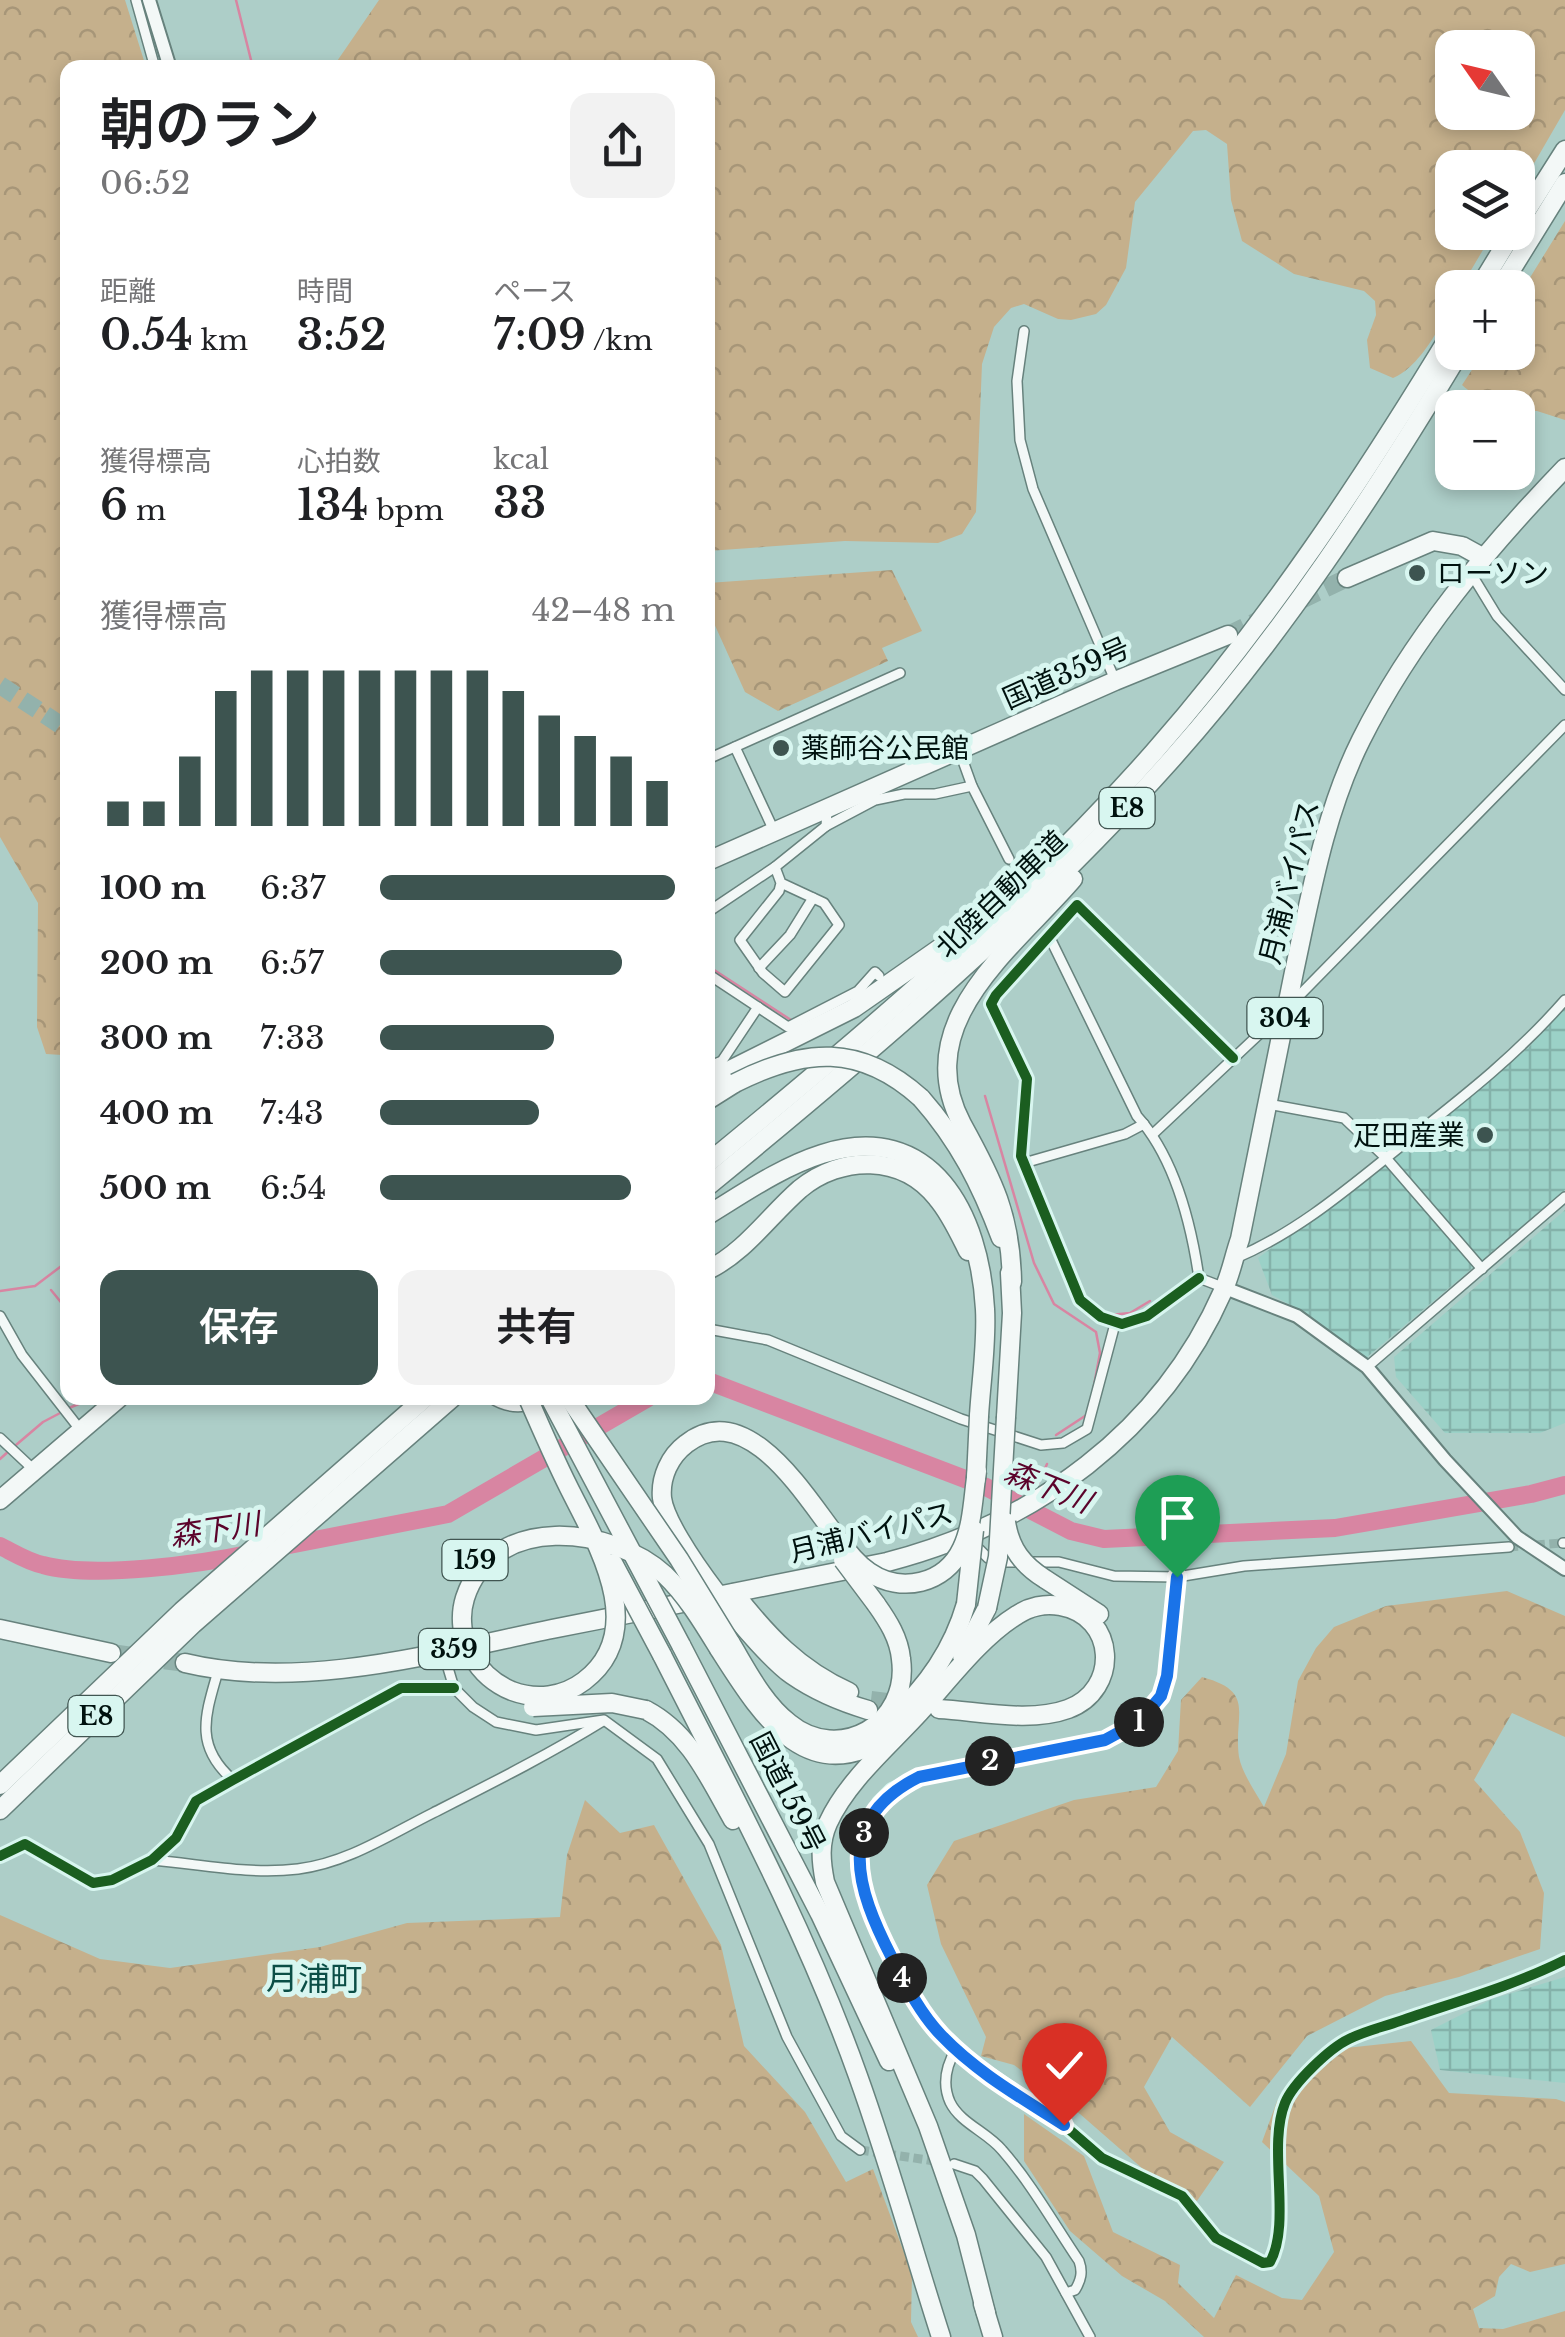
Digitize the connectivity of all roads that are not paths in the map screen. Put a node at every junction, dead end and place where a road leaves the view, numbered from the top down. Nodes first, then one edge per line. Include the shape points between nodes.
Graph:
1 (136, 0) edge
2 (150, 0) edge
3 (153, 60) edge
4 (168, 60) edge
5 (1565, 150) edge
6 (1565, 183) edge
7 (1535, 197) edge
8 (1511, 270) edge
9 (1024, 331) dead end
10 (1435, 360) edge
11 (1449, 370) edge
12 (1565, 468) edge
13 (1482, 557) junction
14 (1472, 576) junction
15 (1347, 578) tunnel mouth
16 (1228, 635) tunnel mouth
17 (900, 674) dead end
18 (1115, 680) junction
19 (1565, 690) edge
20 (1565, 725) edge
21 (736, 746) junction
22 (959, 750) junction
23 (1152, 754) junction
24 (715, 756) edge
25 (1172, 759) junction
26 (972, 786) junction
27 (827, 818) junction
28 (775, 833) junction
29 (715, 859) edge
30 (1010, 859) tunnel mouth
31 (774, 867) junction
32 (780, 883) junction
33 (813, 898) junction
34 (715, 907) edge
35 (1050, 936) junction
36 (759, 968) junction
37 (879, 976) dead end
38 (715, 979) edge
39 (1565, 1000) edge
40 (758, 1007) junction
41 (1287, 1008) junction
42 (1233, 1058) junction
43 (715, 1064) edge
44 (715, 1077) edge
45 (715, 1096) edge
46 (1267, 1104) junction
47 (1144, 1124) junction
48 (1154, 1134) junction
49 (715, 1157) edge
50 (1386, 1158) junction
51 (1024, 1163) junction
52 (715, 1180) edge
53 (1565, 1197) edge
54 (715, 1210) edge
55 (1234, 1259) junction
56 (715, 1265) edge
57 (1482, 1269) junction
58 (1199, 1278) junction
59 (981, 1281) junction
60 (1012, 1282) junction
61 (1225, 1288) junction
62 (0, 1316) edge
63 (1115, 1324) junction
64 (715, 1329) edge
65 (1367, 1367) junction
66 (60, 1404) edge
67 (61, 1405) edge
68 (111, 1405) edge
69 (408, 1405) edge
70 (417, 1405) edge
71 (446, 1405) edge
72 (502, 1405) edge
73 (527, 1405) edge
74 (533, 1405) edge
75 (534, 1405) edge
76 (552, 1405) edge
77 (574, 1405) edge
78 (82, 1432) junction
79 (0, 1438) edge
80 (34, 1470) junction
81 (977, 1471) junction
82 (1004, 1472) junction
83 (323, 1484) junction
84 (2, 1498) edge
85 (970, 1536) junction
86 (594, 1539) edge
87 (594, 1539) edge
88 (594, 1539) edge
89 (594, 1539) edge
90 (832, 1539) junction
91 (1513, 1542) junction
92 (1565, 1569) edge
93 (1177, 1577) junction
94 (727, 1594) junction
95 (188, 1617) junction
96 (0, 1630) edge
97 (724, 1646) junction
98 (443, 1652) junction
99 (111, 1653) tunnel mouth
100 (960, 1659) junction
101 (184, 1664) tunnel mouth
102 (218, 1672) junction
103 (454, 1688) junction
104 (870, 1705) tunnel mouth
105 (936, 1708) junction
106 (604, 1720) junction
107 (899, 1728) junction
108 (850, 1739) junction
109 (233, 1780) junction
110 (0, 1785) edge
111 (0, 1810) edge
112 (0, 1856) edge
113 (152, 1860) junction
114 (808, 1956) junction
115 (1565, 1960) edge
116 (956, 2050) junction
117 (860, 2150) tunnel mouth
118 (954, 2164) tunnel mouth
119 (1066, 2293) junction
120 (986, 2313) junction
121 (941, 2337) edge
122 (993, 2337) edge
123 (1090, 2337) edge

1 - 3 street
2 - 4 street
5 - 7 highway
6 - 8 highway
9 - 18 street via 1017,381 1020,440 1033,489
10 - 23 highway, 北陸自動車道 / E8 via 1291,580
11 - 25 highway, 北陸自動車道 / E8 via 1309,586
12 - 13 highway, 304
13 - 14 highway, 月浦バイパス / 304
13 - 15 highway via 1434,541
14 - 19 street via 1497,616
14 - 41 highway, 月浦バイパス / 304 via 1408,658 1356,750 1320,847
16 - 18 highway, 国道359号
17 - 21 street
18 - 22 highway, 国道359号
20 - 41 street
21 - 24 street
21 - 28 street
22 - 26 street
22 - 27 highway, 国道359号
23 - 44 highway via 1034,870 916,968 830,1021
23 - 49 highway, 北陸自動車道 / E8 via 964,944
25 - 52 highway, 北陸自動車道 / E8 via 978,956
25 - 60 highway via 984,977 950,1038 950,1096 1003,1207
26 - 27 street via 875,800
26 - 30 street
27 - 28 highway, 国道359号
27 - 31 street
28 - 29 highway, 国道359号
31 - 32 street
31 - 34 street
32 - 33 street
32 - 36 street via 740,940
33 - 36 street
33 - 36 street via 839,925 785,992
35 - 42 street via 1077,906
35 - 47 street
35 - 51 street via 991,1004 1027,1080
37 - 40 street via 875,972 858,991 788,1028
38 - 40 street
39 - 50 street via 1533,1038
40 - 43 street
41 - 42 street
41 - 46 highway, 月浦バイパス / 304
42 - 48 street
45 - 60 highway, bridge via 794,1060 842,1056 886,1071 921,1098 958,1145 980,1184
46 - 50 street via 1344,1118
46 - 55 highway, 月浦バイパス / 304
47 - 48 street
47 - 51 street
48 - 58 street via 1194,1242
50 - 55 street via 1271,1243
50 - 57 street
51 - 63 street via 1080,1300
53 - 57 street
54 - 59 highway via 822,1154 888,1150 931,1169 952,1191 966,1217
55 - 61 highway, 月浦バイパス / 304
56 - 59 highway via 827,1172 851,1164 891,1166 937,1197
57 - 65 street
58 - 61 street
58 - 63 street via 1148,1316
59 - 81 highway, bridge
60 - 82 highway, bridge
61 - 65 street via 1297,1316
61 - 85 highway, 月浦バイパス / 304 via 1171,1380 1126,1431 1052,1493
62 - 66 street
63 - 64 street via 1087,1429 1063,1443 1041,1445 768,1340
65 - 91 street
67 - 78 street
68 - 78 highway
69 - 83 highway
70 - 83 highway, E8
71 - 95 highway, E8
72 - 73 street
74 - 89 highway, 159, bridge
75 - 114 highway, 国道159号 / 159, bridge
76 - 120 highway, 国道159号 / 159, bridge via 877,2032 939,2177
77 - 97 highway, 159, bridge via 686,1570
78 - 80 highway
79 - 80 street
80 - 84 highway
81 - 90 highway, bridge via 963,1546 934,1578 903,1585 882,1580
81 - 108 highway, bridge via 972,1571 951,1644 888,1722
82 - 100 highway, bridge via 987,1608
82 - 105 highway, bridge via 1009,1539 1020,1558 1090,1606 1110,1629 1117,1659 1113,1680 1083,1714 1049,1723
83 - 95 highway, E8
85 - 93 street via 979,1552 999,1562 1059,1562 1114,1576
85 - 94 highway, 月浦バイパス / 304 via 888,1562
86 - 97 highway, 159, bridge via 653,1566
87 - 88 highway, 159, bridge via 554,1536 512,1545 472,1581 463,1605 469,1650 482,1670 514,1692 553,1696 596,1670 614,1634 616,1608
90 - 94 highway via 754,1454 728,1444 700,1447 680,1468 674,1498
90 - 108 highway, bridge via 898,1644 898,1695 876,1726
91 - 92 street
91 - 93 street
93 - 116 street via 1167,1676 1161,1696 1140,1721 1105,1740 919,1777 892,1790 867,1822 858,1865 873,1922 910,1992
94 - 98 highway, 月浦バイパス / 359
94 - 104 highway via 759,1646 793,1676 836,1699
95 - 110 highway, E8
95 - 111 highway, E8
96 - 99 highway
97 - 107 highway, 159 via 764,1716 801,1746 852,1752
97 - 108 highway, 159 via 788,1723 825,1740
97 - 114 highway, 159, bridge via 690,1587 665,1562 606,1530 559,1524 523,1530 494,1543 456,1589 454,1643 486,1689 524,1706 612,1702 646,1710 672,1726 691,1748
98 - 102 highway, 月浦バイパス / 359 via 282,1674
98 - 103 street
100 - 105 highway
100 - 107 highway
101 - 102 highway, 月浦バイパス / 359
102 - 109 street via 205,1724 207,1747
103 - 106 street via 496,1722 523,1728
103 - 109 street via 401,1688
105 - 105 highway, 159 via 1034,1714 1072,1708 1106,1668 1100,1633 1071,1608 1027,1610 993,1635
105 - 107 highway, 159
105 - 120 highway, 159 via 841,1801 827,1825 821,1858 934,2144
106 - 113 street via 325,1864 234,1870
106 - 117 street via 657,1759 690,1810 787,2037 841,2136
109 - 113 street via 196,1801 176,1838
112 - 113 street via 25,1844 92,1883
114 - 121 highway, 国道159号 / 159 via 859,2077
115 - 116 street via 1346,2040 1310,2069 1286,2102 1278,2236 1270,2262 1216,2238 1182,2196 1102,2158
116 - 119 street via 945,2082 950,2100 1006,2154 1079,2261 1079,2284
118 - 119 street via 983,2179 1046,2256
119 - 123 street
120 - 122 highway, 国道159号 / 159

